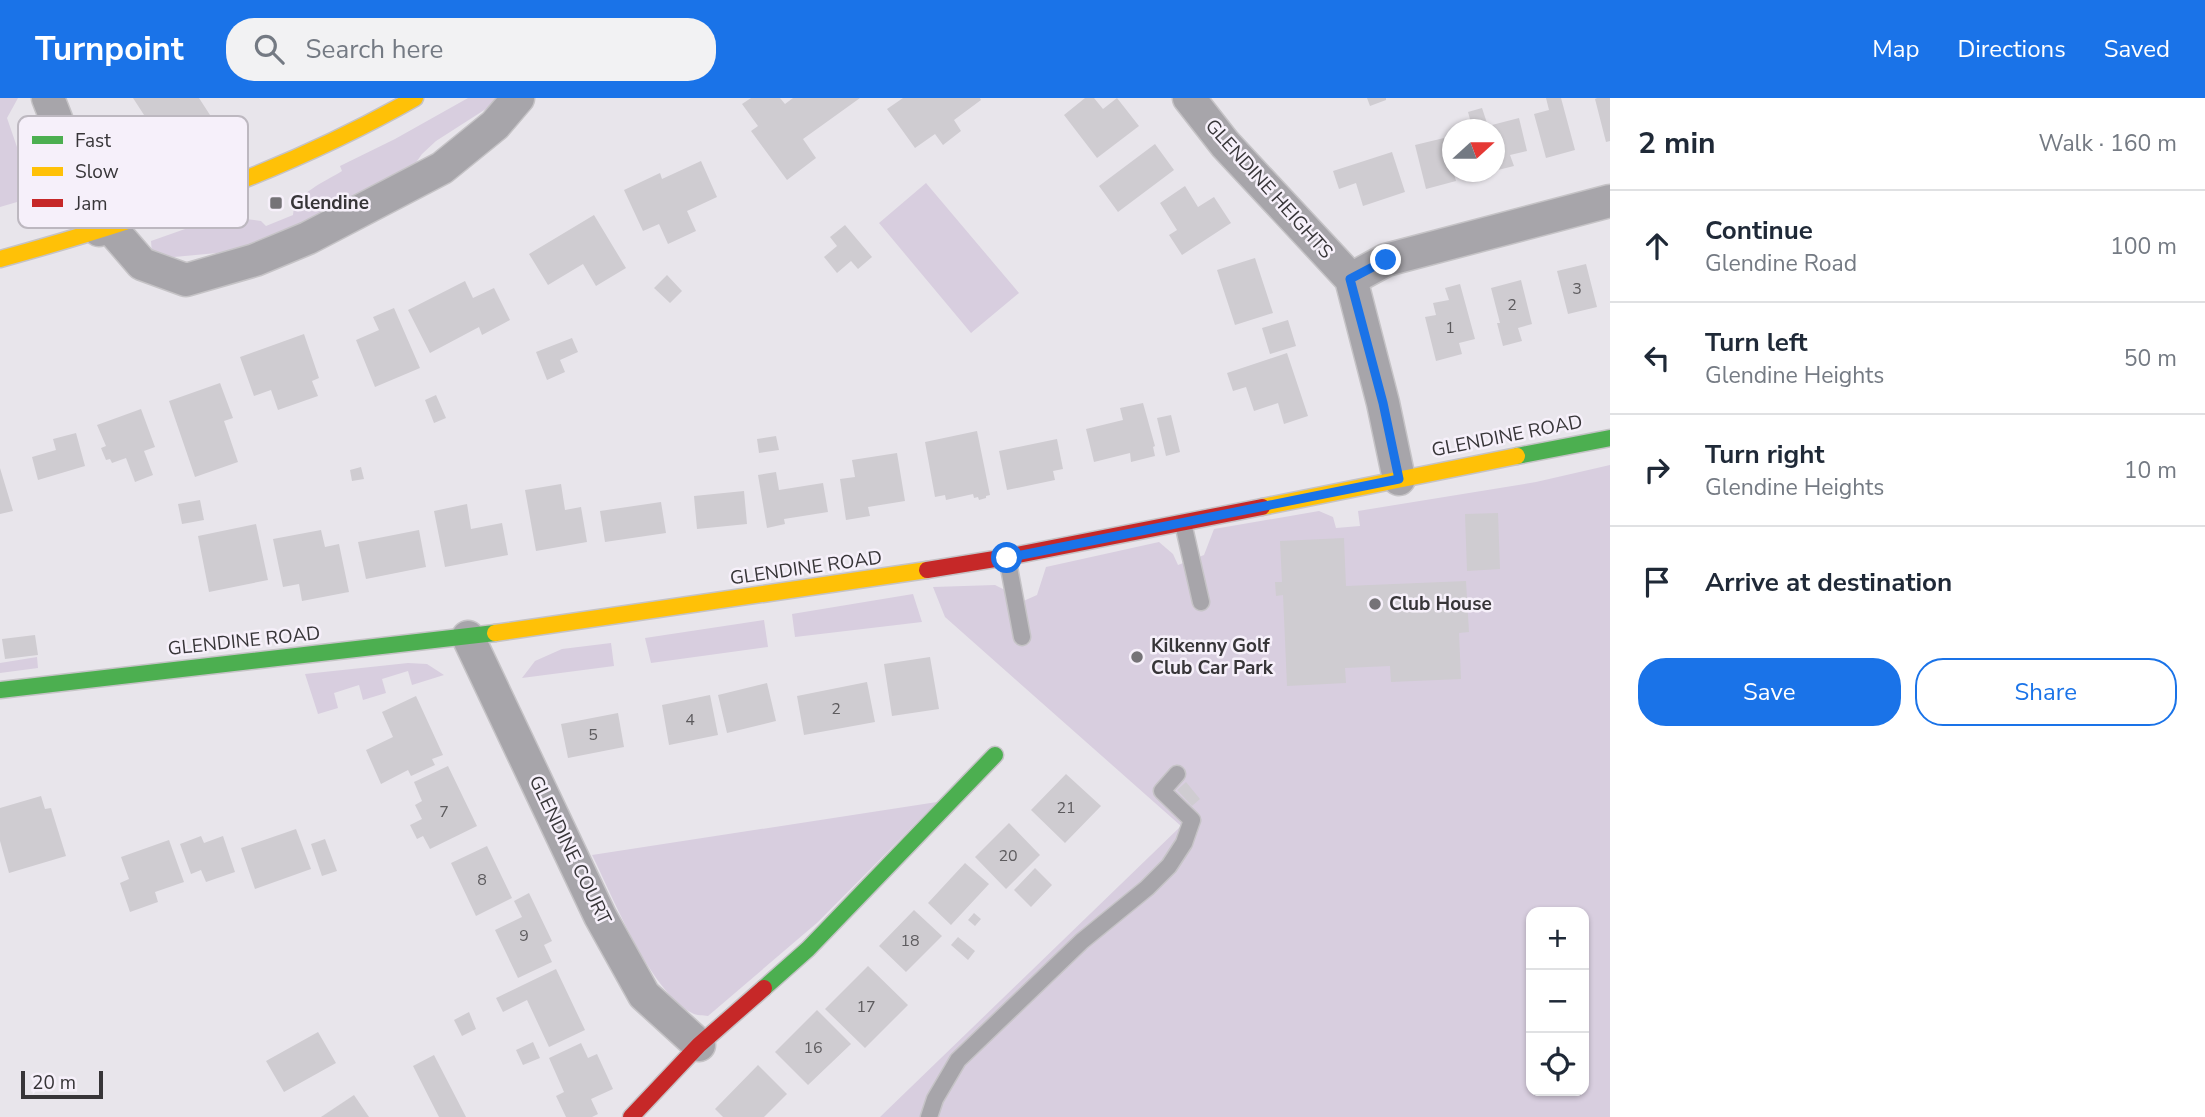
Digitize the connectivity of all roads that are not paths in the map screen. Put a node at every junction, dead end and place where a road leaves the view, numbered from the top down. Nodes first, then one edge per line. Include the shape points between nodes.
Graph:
1 (48, 98) edge
2 (415, 98) edge
3 (519, 98) edge
4 (1189, 98) edge
5 (56, 116) edge
6 (248, 178) edge
7 (1610, 201) edge
8 (104, 228) joint
9 (0, 259) edge
10 (1350, 279) junction
11 (1610, 438) edge
12 (1399, 479) junction
13 (1182, 523) junction
14 (1007, 558) junction
15 (1200, 602) dead end
16 (468, 637) junction
17 (1022, 637) dead end
18 (0, 690) edge
19 (995, 755) dead end
20 (1177, 774) dead end
21 (699, 1045) junction
22 (631, 1117) edge
23 (929, 1117) edge

1 - 5 street
2 - 6 street via 290,162
3 - 8 street via 495,125 442,168 308,238 255,260 186,280 142,264
4 - 10 street, GLENDINE HEIGHTS via 1225,145
7 - 10 street via 1386,260
8 - 9 street
10 - 12 street, GLENDINE HEIGHTS
11 - 12 street, GLENDINE ROAD
12 - 13 street, GLENDINE ROAD
13 - 14 street, GLENDINE ROAD
13 - 15 lane
14 - 16 street, GLENDINE ROAD
14 - 17 lane
16 - 18 street, GLENDINE ROAD
16 - 21 street, GLENDINE COURT via 600,916 644,995
19 - 21 street via 808,949
20 - 23 lane via 1162,791 1192,820 1169,866 1082,941 958,1060
21 - 22 street

